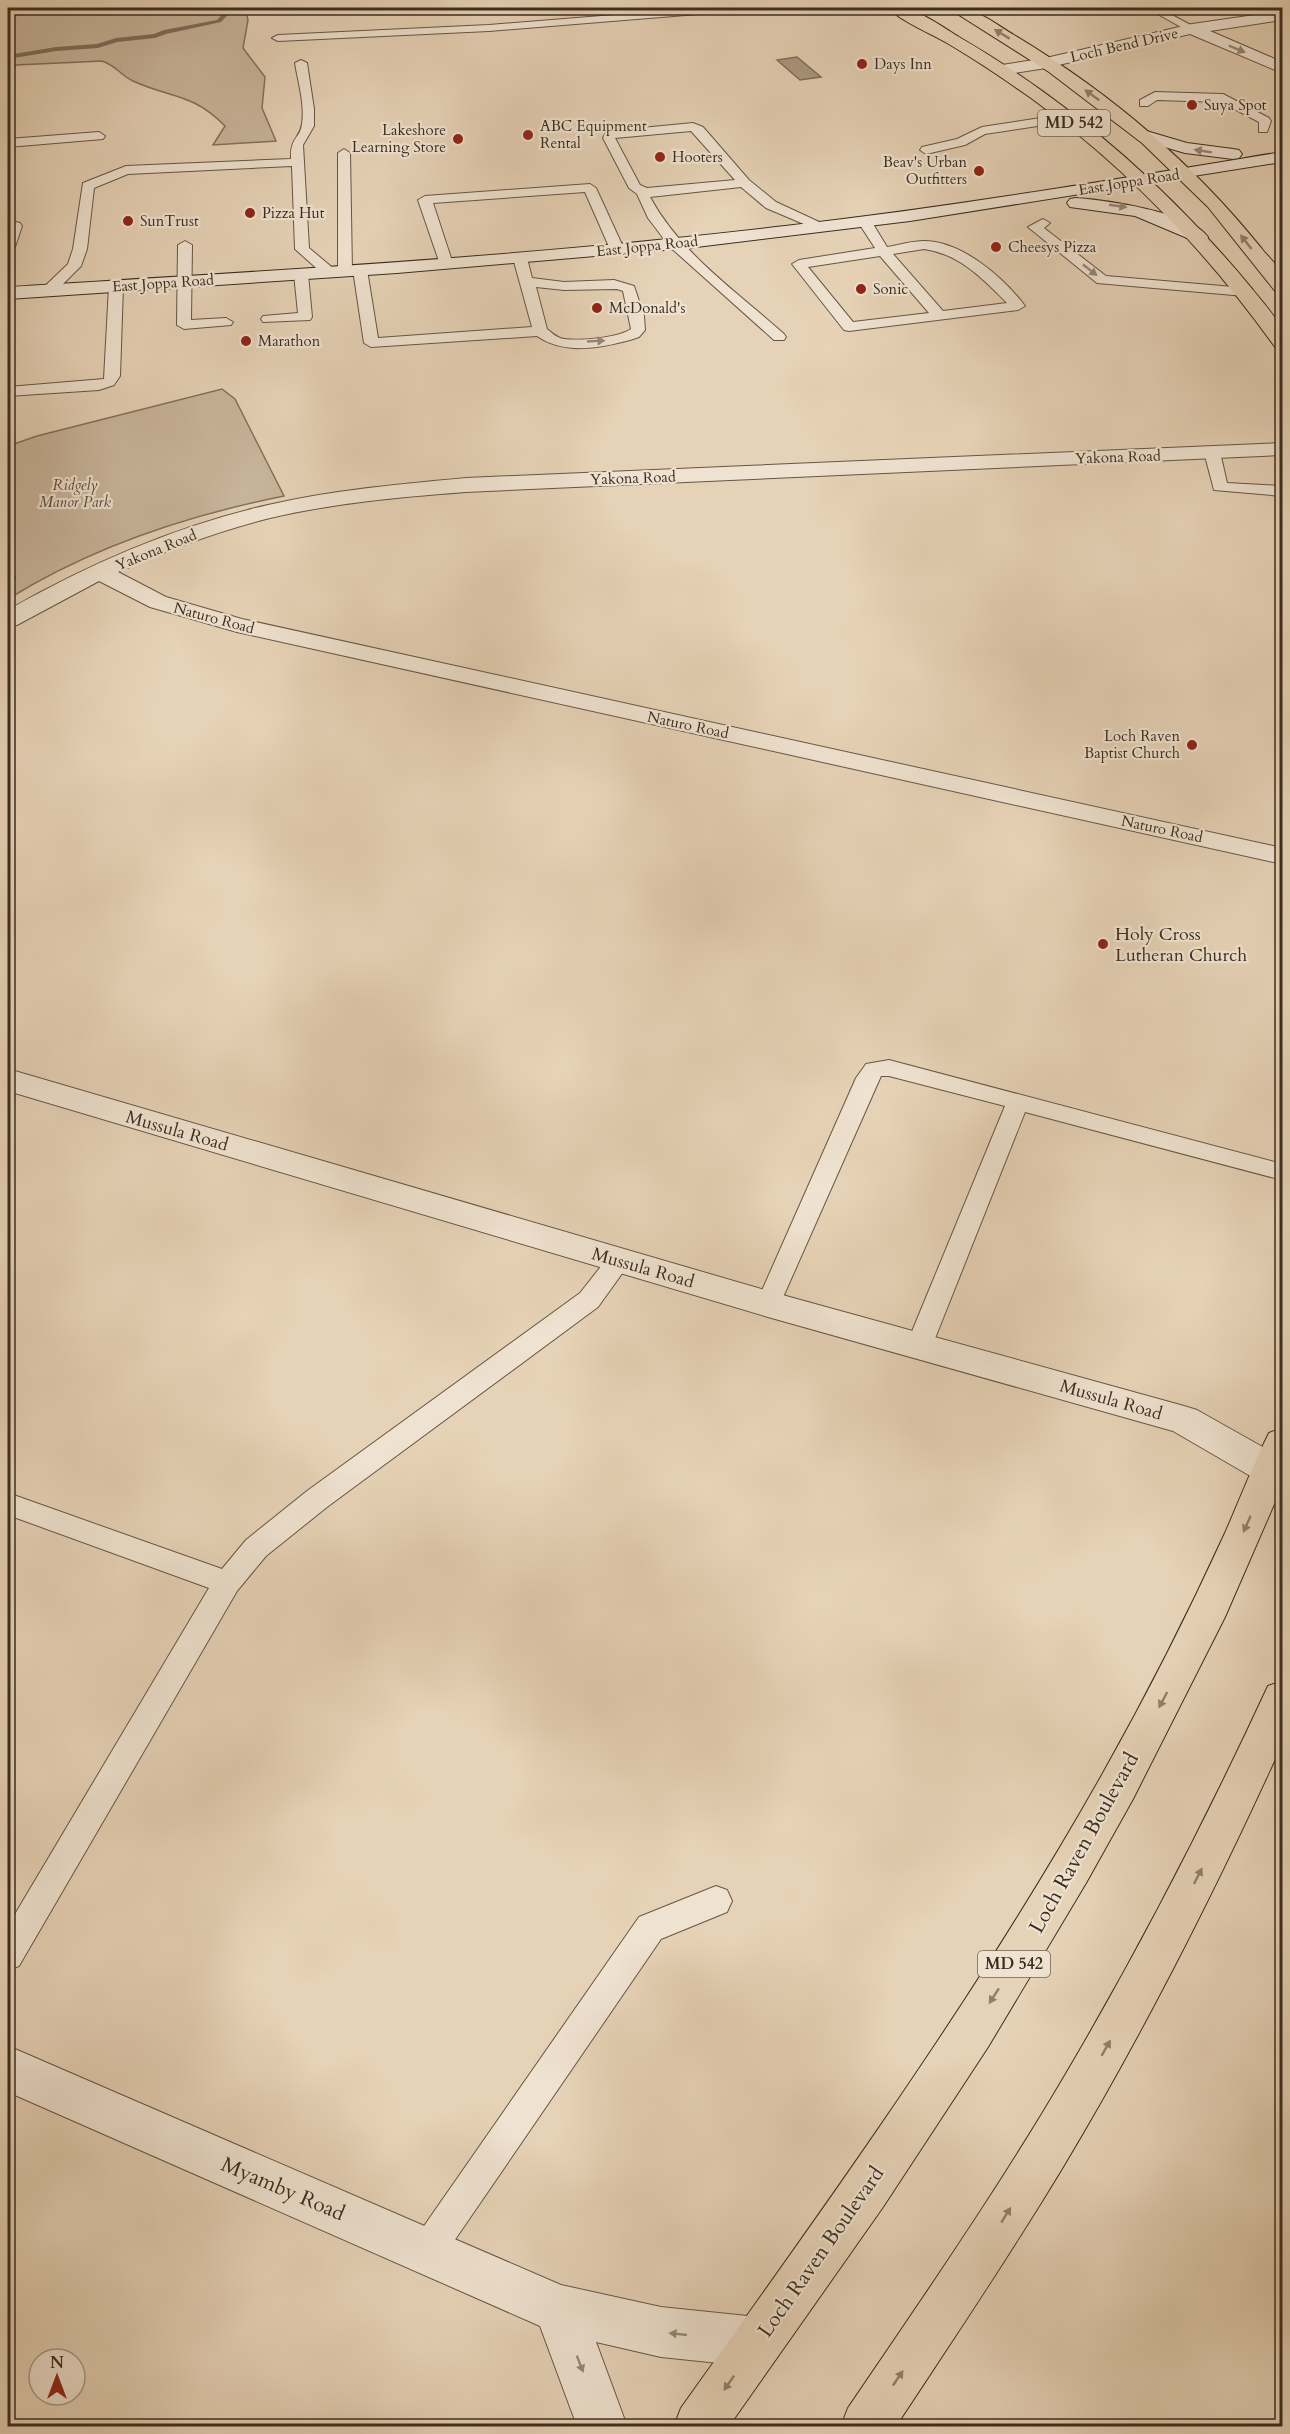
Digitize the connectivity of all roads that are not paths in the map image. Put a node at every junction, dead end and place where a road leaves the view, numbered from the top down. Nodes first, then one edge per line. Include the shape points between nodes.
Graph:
1 (735, 8) edge
2 (897, 8) edge
3 (956, 8) edge
4 (1152, 8) edge
5 (672, 10) edge
6 (1282, 16) edge
7 (1192, 29) junction
8 (278, 38) dead end
9 (301, 63) dead end
10 (1046, 63) junction
11 (1278, 63) edge
12 (1002, 70) junction
13 (1144, 103) dead end
14 (1067, 118) junction
15 (1263, 129) dead end
16 (1143, 135) junction
17 (99, 136) dead end
18 (8, 143) edge
19 (926, 150) dead end
20 (344, 153) dead end
21 (1282, 157) edge
22 (298, 162) junction
23 (1185, 173) junction
24 (1143, 180) junction
25 (744, 183) junction
26 (645, 192) junction
27 (1018, 200) junction
28 (865, 222) junction
29 (1043, 223) dead end
30 (8, 224) edge
31 (823, 227) junction
32 (1199, 237) junction
33 (675, 244) junction
34 (185, 245) dead end
35 (8, 248) edge
36 (617, 249) junction
37 (882, 251) junction
38 (520, 258) junction
39 (446, 264) junction
40 (344, 271) junction
41 (301, 274) junction
42 (526, 281) junction
43 (184, 282) junction
44 (116, 286) junction
45 (1282, 287) edge
46 (49, 290) junction
47 (1245, 292) junction
48 (8, 293) edge
49 (940, 316) junction
50 (268, 319) dead end
51 (226, 322) dead end
52 (540, 332) junction
53 (779, 338) dead end
54 (1282, 343) edge
55 (8, 392) edge
56 (1282, 449) edge
57 (1212, 453) junction
58 (1282, 491) edge
59 (100, 572) junction
60 (8, 620) edge
61 (1282, 856) edge
62 (8, 1080) edge
63 (1018, 1102) junction
64 (1282, 1172) edge
65 (619, 1261) junction
66 (768, 1304) junction
67 (919, 1346) junction
68 (1279, 1463) edge
69 (8, 1504) edge
70 (227, 1583) junction
71 (1282, 1699) edge
72 (716, 1901) dead end
73 (8, 1954) edge
74 (8, 2069) edge
75 (428, 2251) junction
76 (559, 2309) junction
77 (757, 2342) junction
78 (602, 2427) edge
79 (699, 2427) edge
80 (866, 2427) edge

1 - 5 lane
2 - 12 main road, MD 542
10 -> 3 main road, MD 542
4 - 7 lane
5 - 8 lane via 489,28
6 - 7 street, Loch Bend Drive
7 - 10 street, Loch Bend Drive
7 -> 11 street
9 - 22 lane via 308,126 297,145
10 - 12 street, Loch Bend Drive
16 -> 10 main road, MD 542
12 - 14 main road, MD 542
13 - 15 lane via 1155,96 1223,98 1265,122
14 - 19 lane via 982,130 961,142
14 - 24 main road, MD 542
21 -> 16 street via 1213,153
16 - 23 main road, MD 542
17 - 18 lane
20 - 40 lane
21 - 23 street, East Joppa Road
22 - 40 lane via 302,249
22 - 46 lane via 126,170 88,186 74,266
23 - 24 street, East Joppa Road
45 -> 23 main road, MD 542
24 - 27 street, East Joppa Road
24 - 32 main road, MD 542
25 - 26 lane
25 - 26 lane via 693,127 614,134 609,138 635,188
25 - 31 lane via 771,205
26 - 33 lane via 655,218
27 - 28 street, East Joppa Road
27 -> 32 street via 1138,210 1171,221
28 - 31 street, East Joppa Road
28 - 37 lane
29 -> 47 lane via 1035,227 1102,280
30 - 35 lane via 15,226
31 - 33 street, East Joppa Road
32 - 47 main road, MD 542
33 - 36 street, East Joppa Road
33 - 53 lane
34 - 43 lane
36 - 38 street, East Joppa Road
36 - 39 lane via 590,188 425,200
37 - 49 lane
37 - 49 lane via 924,245 960,253 1018,306
37 - 49 lane via 799,264 849,327
38 - 39 street, East Joppa Road
38 - 42 lane
39 - 40 street, East Joppa Road
40 - 41 street, East Joppa Road
40 - 52 lane via 370,343
41 - 43 street, East Joppa Road
41 - 50 lane via 305,317
42 - 52 lane
52 -> 42 lane via 558,343 621,340 637,332 639,325 628,289 622,286 562,286
43 - 44 street, East Joppa Road
43 - 51 lane via 184,325
44 - 46 street, East Joppa Road
44 - 55 lane via 113,376 109,382
46 - 48 street, East Joppa Road
47 - 54 main road, MD 542
56 - 57 street, Yakona Road
57 - 58 lane via 1220,487
57 - 59 street, Yakona Road via 412,489 257,515 171,542
59 - 60 street, Yakona Road
59 - 61 street, Naturo Road via 158,602 237,625
62 - 65 street, Mussula Road
63 - 64 lane
63 - 66 lane via 889,1068 874,1069
63 - 67 lane
65 - 66 street, Mussula Road
65 - 70 lane via 589,1300 317,1500 256,1548
66 - 67 street, Mussula Road
67 - 68 street, Mussula Road via 1184,1420
68 -> 77 main road, Loch Raven Boulevard / MD 542 via 1170,1687 1054,1900 919,2112
69 - 70 lane
70 - 73 lane
80 -> 71 main road via 983,2251 1107,2047 1212,1848
72 - 75 lane via 650,1928
74 - 75 street, Myamby Road
75 - 76 street, Myamby Road
77 -> 76 street, Myamby Road via 661,2332
76 -> 78 street
77 -> 79 main road, Loch Raven Boulevard / MD 542

